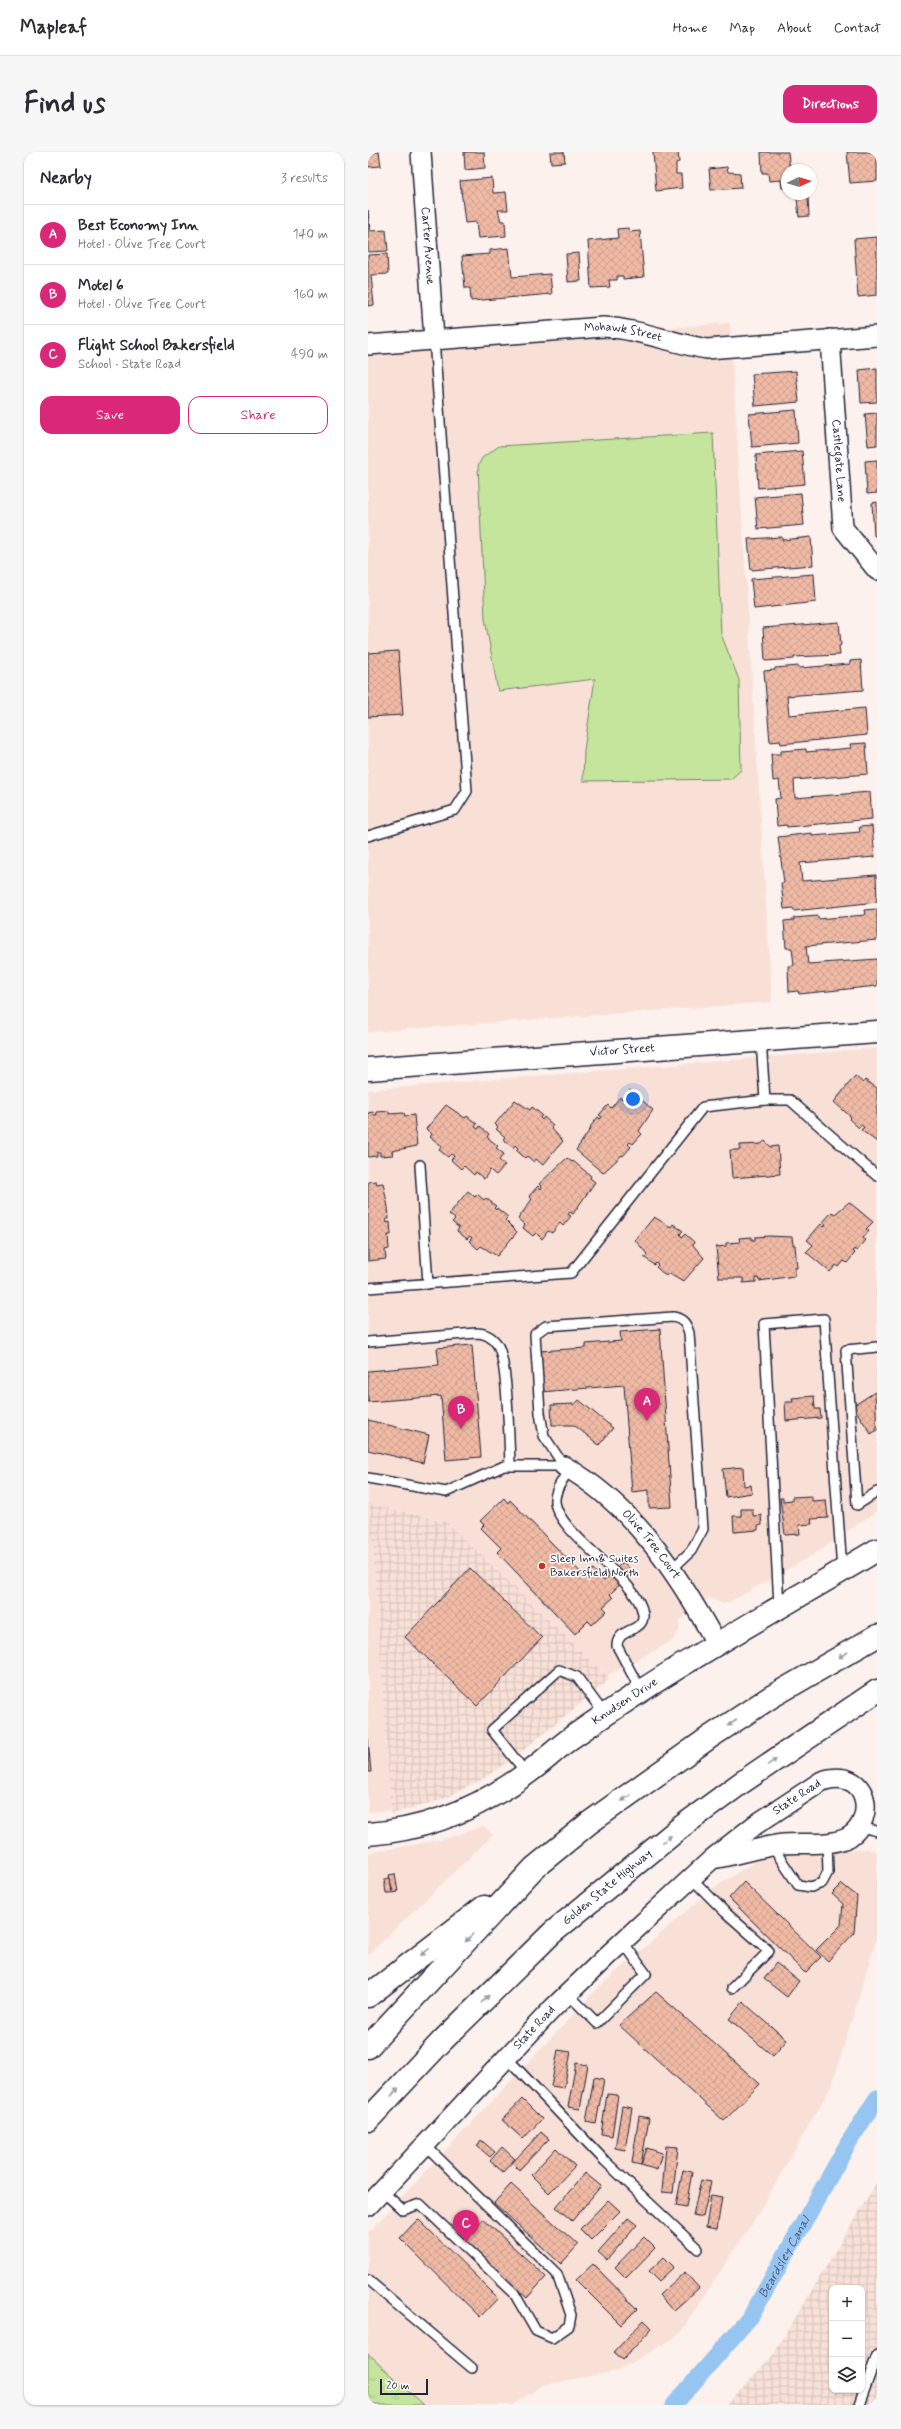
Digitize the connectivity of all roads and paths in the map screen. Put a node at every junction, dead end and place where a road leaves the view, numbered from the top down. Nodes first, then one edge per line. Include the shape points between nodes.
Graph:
1 (421, 152) edge
2 (877, 336) edge
3 (434, 339) junction
4 (830, 339) junction
5 (368, 345) edge
6 (877, 570) edge
7 (368, 836) edge
8 (877, 1032) edge
9 (761, 1040) junction
10 (368, 1069) edge
11 (765, 1100) junction
12 (420, 1165) dead end
13 (877, 1176) edge
14 (428, 1284) junction
15 (368, 1288) edge
16 (368, 1342) edge
17 (877, 1347) edge
18 (510, 1465) junction
19 (566, 1467) junction
20 (368, 1478) edge
21 (877, 1492) edge
22 (877, 1550) edge
23 (672, 1569) junction
24 (843, 1571) junction
25 (779, 1609) junction
26 (877, 1636) edge
27 (716, 1643) junction
28 (641, 1691) junction
29 (877, 1691) edge
30 (605, 1715) junction
31 (527, 1774) junction
32 (869, 1829) edge
33 (368, 1834) edge
34 (827, 1842) junction
35 (772, 1846) junction
36 (712, 1859) junction
37 (534, 1868) junction
38 (691, 1878) junction
39 (623, 1942) junction
40 (732, 1988) dead end
41 (568, 1994) junction
42 (368, 1996) edge
43 (368, 2046) edge
44 (507, 2058) junction
45 (368, 2120) edge
46 (425, 2145) junction
47 (382, 2191) junction
48 (368, 2206) edge
49 (698, 2249) dead end
50 (368, 2280) edge
51 (877, 2355) edge
52 (472, 2368) dead end
53 (859, 2405) edge

1 - 3 street, Carter Avenue
2 - 4 street, Mohawk Street
3 - 4 street, Mohawk Street via 603,326 626,328 679,345 706,349
3 - 5 street, Mohawk Street
3 - 7 lane via 467,791 455,810
4 - 6 street, Castlegate Lane via 842,528
8 - 9 main road, Victor Street
9 - 10 main road, Victor Street
9 - 11 lane
11 - 13 lane via 790,1100
11 - 14 lane via 703,1107 571,1273
12 - 14 lane
14 - 15 lane
16 - 18 lane via 476,1333 490,1337 497,1345 503,1367
17 - 21 lane via 846,1350 856,1505
18 - 19 lane
18 - 20 lane via 446,1492
19 - 23 street, Olive Tree Court via 607,1497 642,1532
19 - 23 lane via 544,1436 535,1334 546,1326 673,1317 687,1324 703,1529 691,1551
19 - 28 lane via 556,1502 561,1518 628,1587 642,1608 643,1619 640,1626 623,1633 617,1641 617,1646
22 - 24 main road, Knudsen Drive
23 - 27 street, Olive Tree Court
24 - 25 main road, Knudsen Drive
24 - 25 lane via 824,1319 764,1324
25 - 27 main road, Knudsen Drive
26 -> 37 main road via 771,1697 710,1737 589,1823
27 - 28 main road, Knudsen Drive
28 - 30 main road, Knudsen Drive
45 -> 29 main road, Golden State Highway via 443,2040 552,1933 681,1827
30 - 31 main road, Knudsen Drive
30 - 31 lane via 577,1677 559,1670 492,1730
31 - 33 main road, Knudsen Drive via 462,1813 408,1829
32 - 34 street, State Road via 848,1838
32 - 36 street, State Road via 869,1811 864,1790 852,1780 833,1777 822,1781 755,1825
34 - 35 street, State Road
34 - 35 lane via 828,1872 822,1883 811,1887 798,1885
35 - 36 street, State Road
36 - 38 street, State Road
37 -> 42 main road
37 -> 43 main road
38 - 39 street, State Road
38 - 40 lane via 769,1951
39 - 41 street, State Road
39 - 41 lane via 646,1974 597,2023
41 - 44 street, State Road
44 - 46 street, State Road
44 - 49 lane via 605,2161
46 - 47 street, State Road
46 - 47 lane via 558,2274 571,2315 568,2326 552,2338 536,2332 514,2293 420,2204 403,2210
47 - 48 street, State Road
50 - 52 lane
51 - 53 lane

